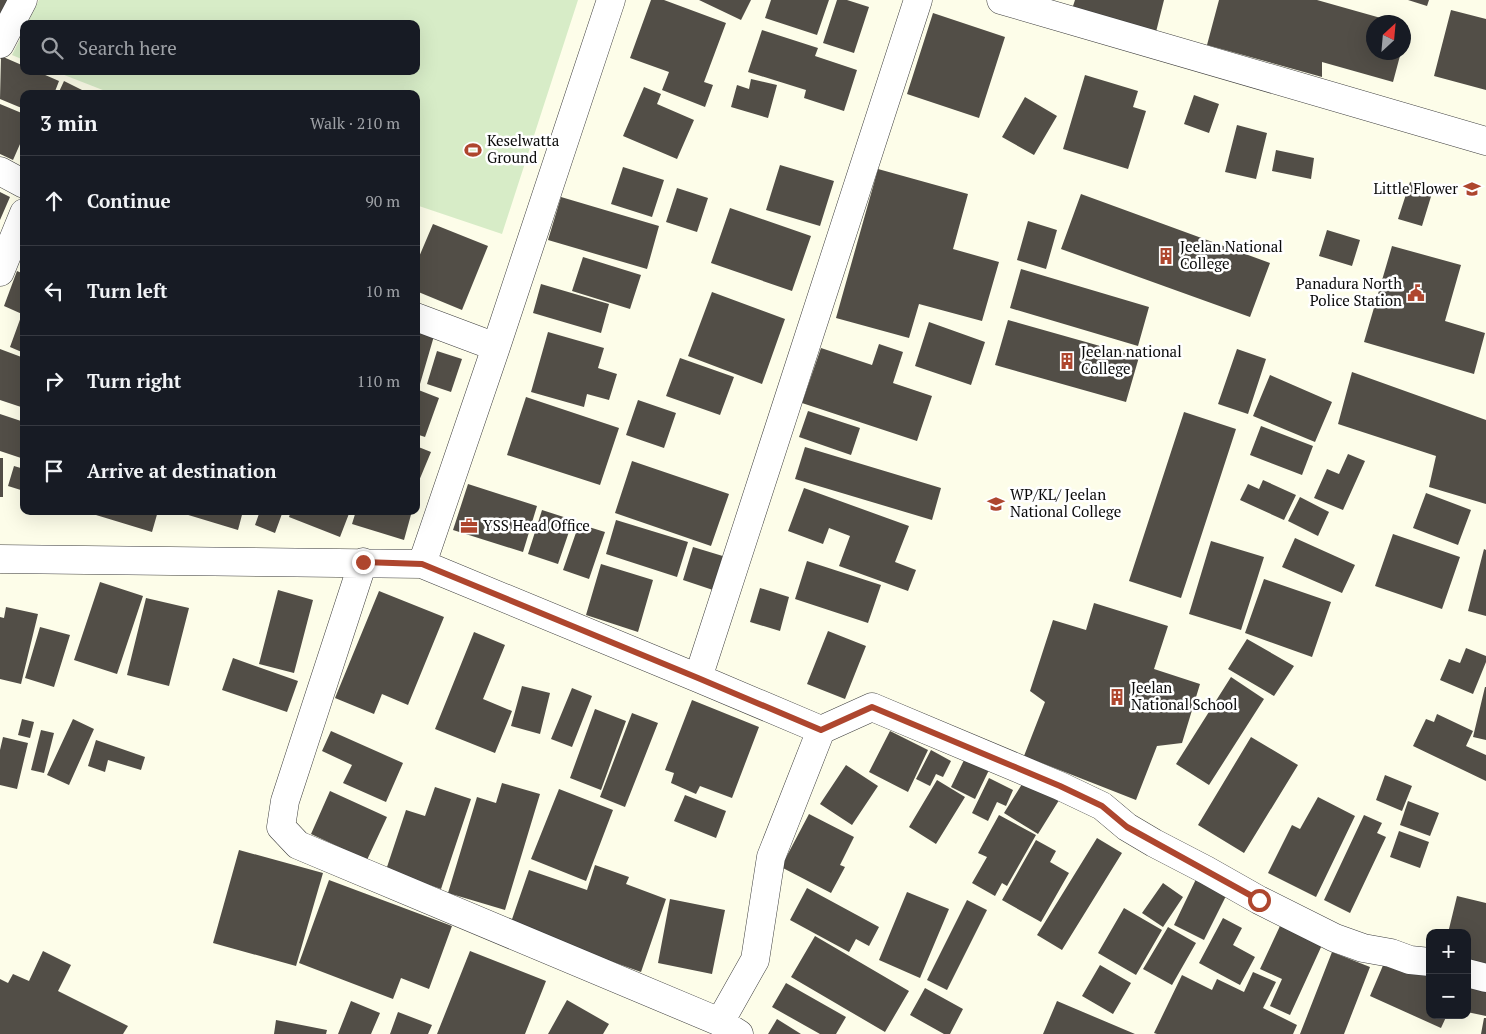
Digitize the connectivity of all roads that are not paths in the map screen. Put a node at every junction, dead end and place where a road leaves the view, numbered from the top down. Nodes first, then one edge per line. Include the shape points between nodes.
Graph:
1 (23, 0) edge
2 (610, 0) edge
3 (918, 0) edge
4 (1001, 0) edge
5 (0, 44) edge
6 (1486, 140) edge
7 (0, 171) edge
8 (20, 182) edge
9 (20, 223) edge
10 (0, 272) edge
11 (420, 318) edge
12 (496, 347) junction
13 (0, 559) edge
14 (363, 562) junction
15 (422, 564) junction
16 (698, 678) junction
17 (821, 730) junction
18 (1426, 962) edge
19 (1471, 974) edge
20 (1486, 978) edge
21 (730, 1028) edge

1 - 5 street
2 - 12 street
3 - 16 street
4 - 6 street
7 - 8 street
9 - 10 street
11 - 12 street
12 - 15 street
13 - 14 street
14 - 15 street
14 - 21 street via 285,801 281,827 298,845
15 - 16 street
16 - 17 street
17 - 18 street via 872,707 1102,806 1127,827 1154,843 1335,938 1363,948
17 - 21 street via 771,857 755,960
19 - 20 street

